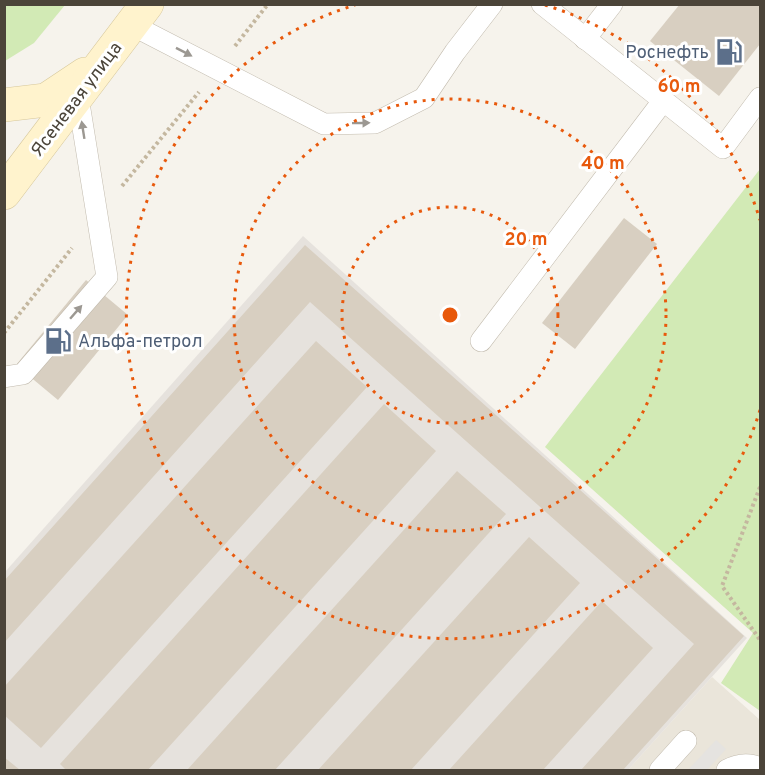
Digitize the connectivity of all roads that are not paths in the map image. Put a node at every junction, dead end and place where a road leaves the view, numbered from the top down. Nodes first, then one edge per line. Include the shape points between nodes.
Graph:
1 (492, 4) edge
2 (542, 4) edge
3 (612, 4) edge
4 (140, 15) edge
5 (585, 39) junction
6 (104, 61) junction
7 (78, 97) junction
8 (760, 98) edge
9 (663, 101) junction
10 (4, 105) edge
11 (4, 192) edge
12 (481, 341) dead end
13 (4, 377) edge
14 (686, 741) dead end
15 (760, 768) edge
16 (660, 771) edge
17 (727, 771) edge

4 -> 1 lane via 217,69 324,124 375,123 424,98
2 - 5 lane
3 - 5 lane
4 - 6 main road, Ясеневая улица
5 - 9 lane
6 - 7 main road, Ясеневая улица
6 - 10 main road via 46,100
7 - 11 main road, Ясеневая улица
13 -> 7 lane via 23,374 107,277
8 - 9 lane via 723,148
9 - 12 lane
14 - 16 lane
15 - 17 lane via 738,765

